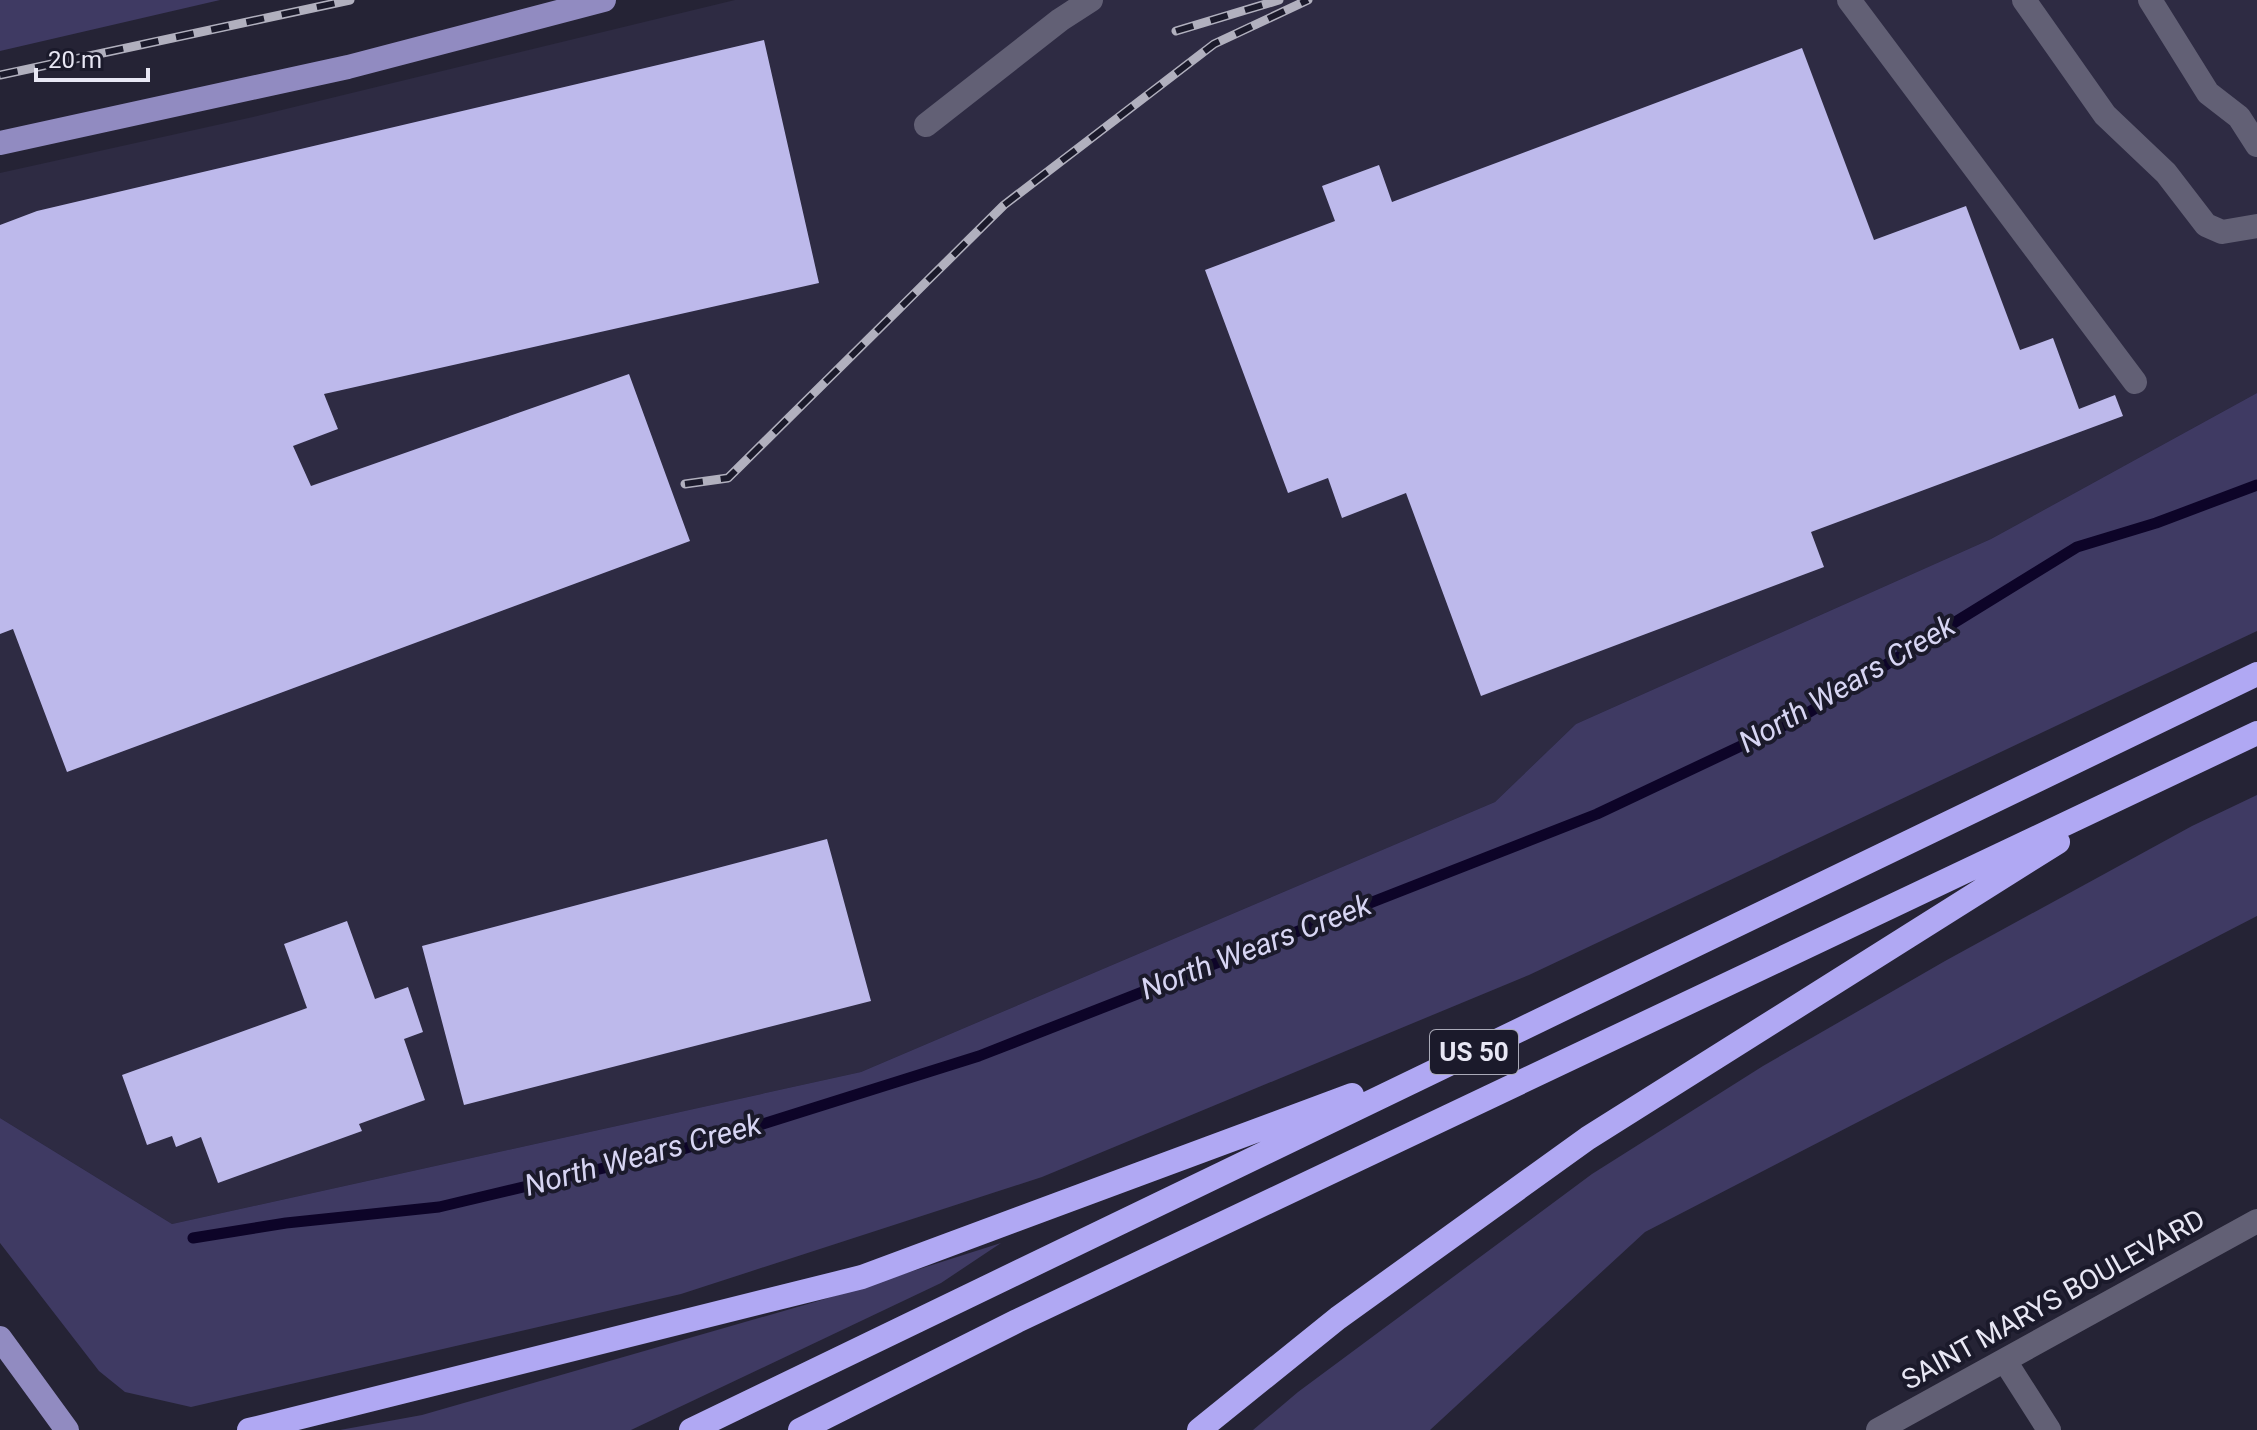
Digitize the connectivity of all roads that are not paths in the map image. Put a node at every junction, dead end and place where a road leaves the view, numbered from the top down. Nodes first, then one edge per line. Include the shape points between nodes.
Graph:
1 (604, 0) edge
2 (1091, 0) edge
3 (1849, 0) edge
4 (2024, 0) edge
5 (2150, 0) edge
6 (926, 125) dead end
7 (0, 143) edge
8 (2257, 145) edge
9 (2257, 226) edge
10 (2135, 382) dead end
11 (2257, 674) edge
12 (2257, 733) edge
13 (2153, 783) junction
14 (1508, 1036) junction
15 (2257, 1221) edge
16 (0, 1338) edge
17 (2005, 1361) junction
18 (67, 1430) edge
19 (249, 1430) edge
20 (691, 1430) edge
21 (800, 1430) edge
22 (1199, 1430) edge
23 (1878, 1430) edge
24 (2049, 1430) edge

1 - 7 main road via 348,67
2 - 6 street
3 - 10 street
4 - 9 street via 2105,115 2166,173 2206,225 2222,232
5 - 8 street via 2208,93 2239,117
11 - 14 highway, US 50
12 - 13 highway, US 50
13 - 21 highway, US 50 via 1031,1315
13 - 22 highway via 1588,1138 1338,1318
14 - 19 highway via 862,1277
14 - 20 highway, US 50
15 - 17 street, SAINT MARYS BOULEVARD
16 - 18 main road
17 - 23 street, SAINT MARYS BOULEVARD
17 - 24 street

